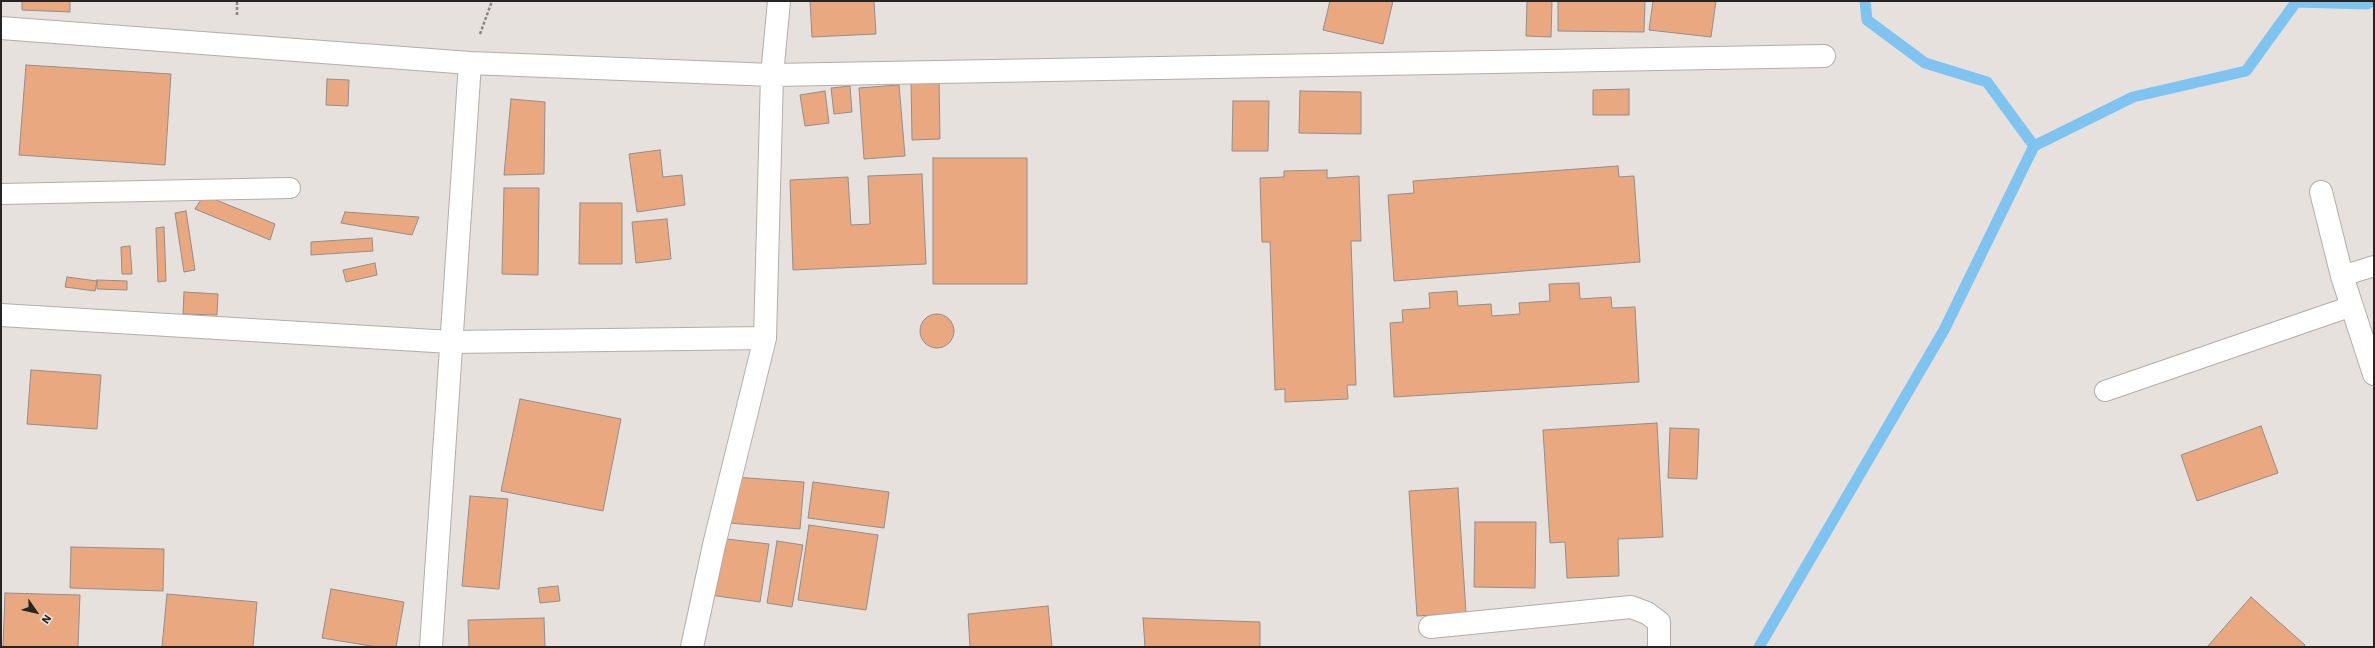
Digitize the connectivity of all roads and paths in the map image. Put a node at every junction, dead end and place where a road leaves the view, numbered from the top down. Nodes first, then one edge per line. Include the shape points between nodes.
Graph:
1 (779, 1) edge
2 (1, 28) edge
3 (1824, 56) dead end
4 (470, 63) junction
5 (772, 75) junction
6 (290, 188) dead end
7 (2320, 192) dead end
8 (1, 194) edge
9 (2374, 266) edge
10 (2342, 276) junction
11 (2352, 306) junction
12 (1, 315) edge
13 (765, 338) junction
14 (451, 342) junction
15 (2374, 374) edge
16 (2105, 391) dead end
17 (1430, 627) dead end
18 (431, 647) edge
19 (692, 647) edge
20 (1659, 647) edge

1 - 5 street
2 - 4 street
3 - 5 street
4 - 5 street
4 - 14 street
5 - 13 street
6 - 8 lane
7 - 10 street
9 - 10 lane
10 - 11 street
11 - 15 street
11 - 16 lane
12 - 14 street
13 - 14 street
13 - 19 street via 714,545
14 - 18 street
17 - 20 street via 1631,607 1647,613 1659,622

